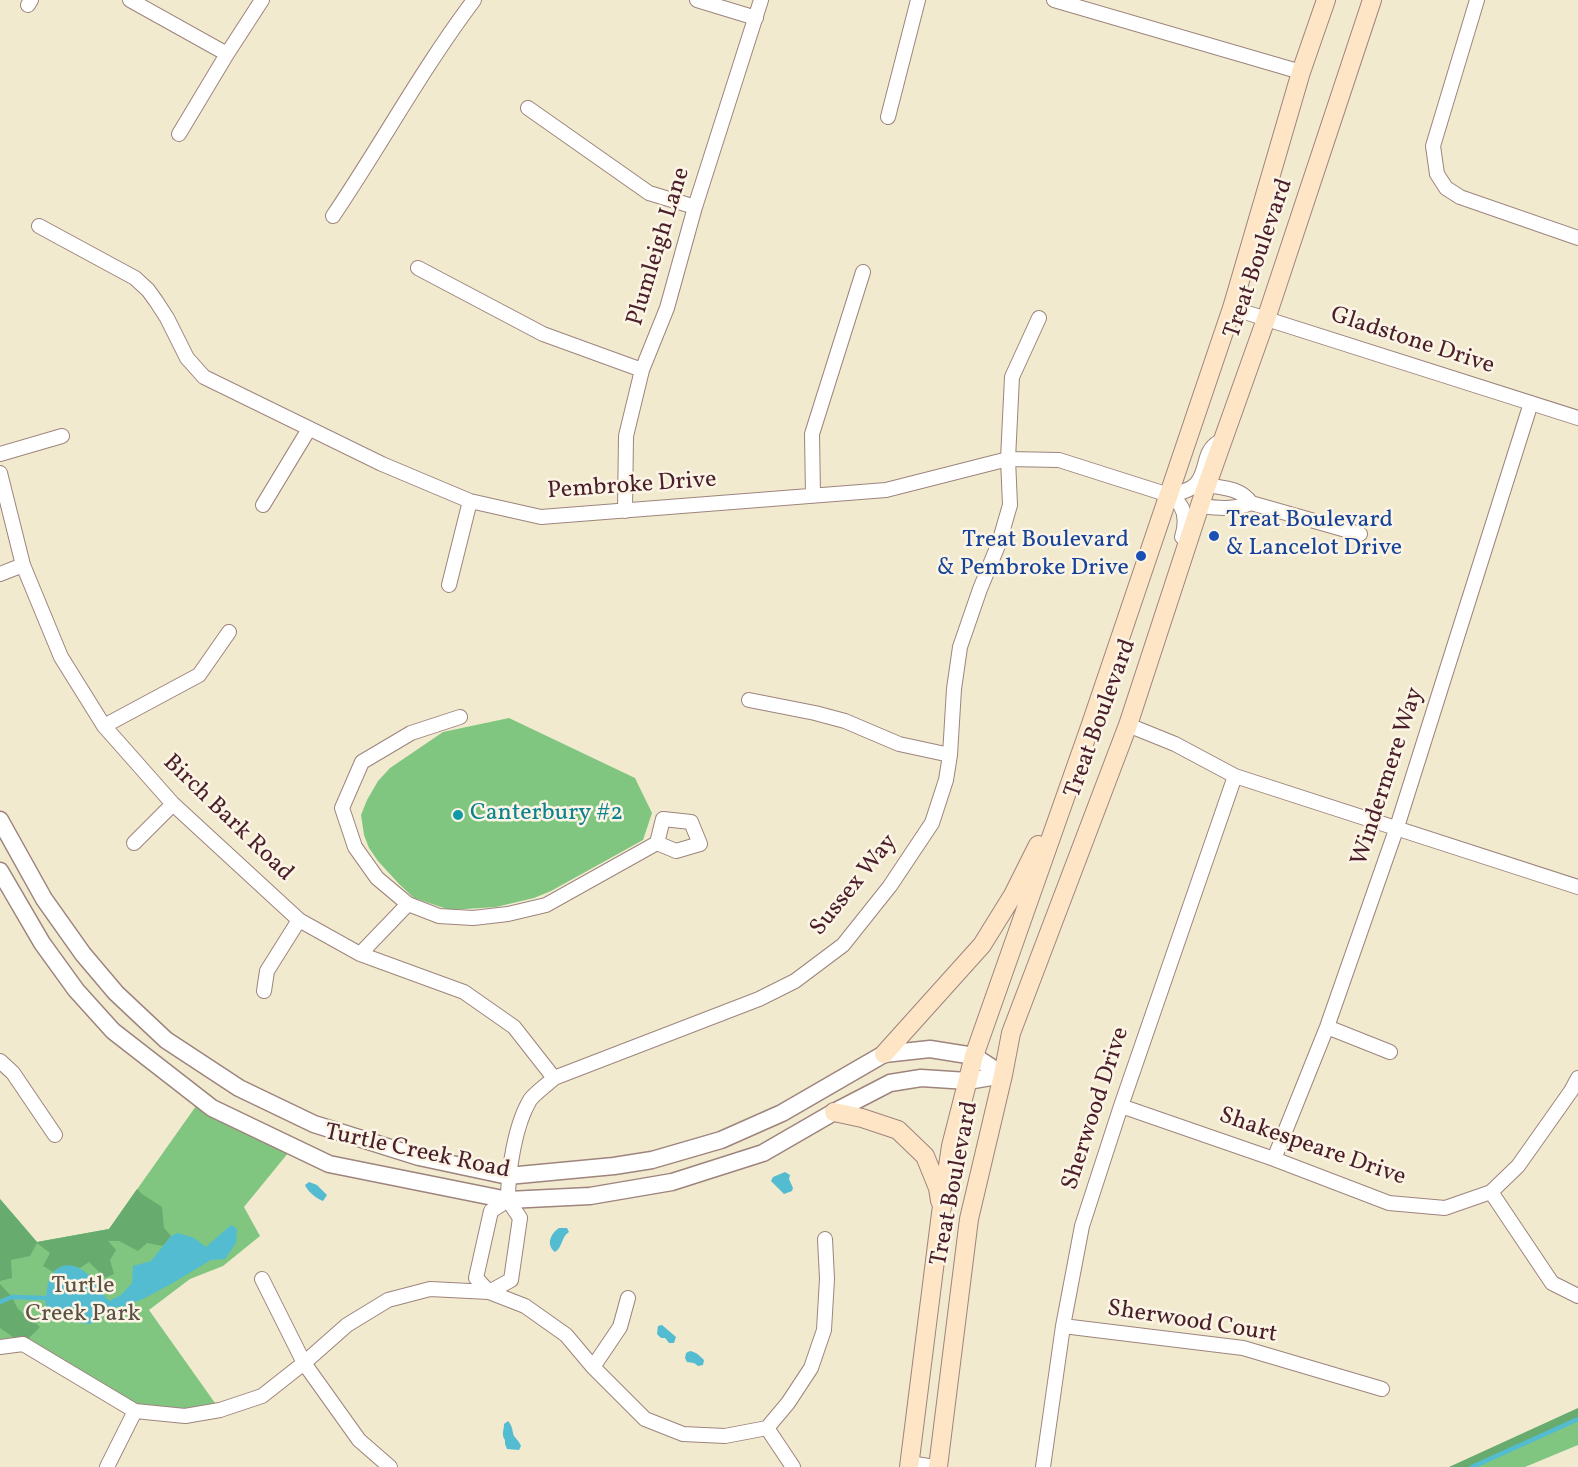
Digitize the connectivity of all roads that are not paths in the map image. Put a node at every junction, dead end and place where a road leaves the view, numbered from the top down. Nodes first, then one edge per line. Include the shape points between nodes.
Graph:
1 (129, 0) edge
2 (262, 0) edge
3 (474, 0) edge
4 (697, 0) edge
5 (762, 0) edge
6 (918, 0) edge
7 (1054, 0) edge
8 (1326, 0) edge
9 (1372, 0) edge
10 (1477, 0) edge
11 (756, 18) junction
12 (227, 54) junction
13 (1301, 72) junction
14 (528, 108) dead end
15 (888, 117) dead end
16 (179, 134) dead end
17 (695, 207) junction
18 (333, 216) dead end
19 (39, 226) dead end
20 (1578, 238) edge
21 (418, 267) dead end
22 (863, 272) dead end
23 (1232, 308) junction
24 (1039, 318) dead end
25 (1266, 319) junction
26 (642, 370) junction
27 (1531, 403) junction
28 (1578, 418) edge
29 (309, 429) junction
30 (63, 436) dead end
31 (1222, 441) junction
32 (0, 454) edge
33 (1008, 459) junction
34 (0, 473) edge
35 (1207, 485) junction
36 (813, 495) junction
37 (1169, 495) junction
38 (470, 501) junction
39 (1251, 503) junction
40 (263, 505) dead end
41 (1199, 506) junction
42 (625, 511) junction
43 (1360, 534) dead end
44 (23, 565) junction
45 (0, 574) edge
46 (449, 585) dead end
47 (230, 632) dead end
48 (1150, 656) junction
49 (749, 700) dead end
50 (460, 717) dead end
51 (1128, 725) junction
52 (104, 726) junction
53 (950, 755) junction
54 (1234, 776) junction
55 (1073, 777) junction
56 (174, 804) junction
57 (0, 820) edge
58 (1397, 827) junction
59 (134, 843) dead end
60 (657, 843) dead end
61 (0, 871) edge
62 (1578, 887) edge
63 (408, 904) junction
64 (299, 920) junction
65 (360, 954) junction
66 (264, 991) dead end
67 (1327, 1027) junction
68 (1390, 1052) dead end
69 (884, 1054) junction
70 (974, 1056) junction
71 (0, 1061) edge
72 (1003, 1075) junction
73 (554, 1078) junction
74 (1578, 1078) edge
75 (968, 1081) junction
76 (1121, 1106) junction
77 (834, 1112) junction
78 (55, 1135) dead end
79 (1274, 1159) junction
80 (508, 1176) junction
81 (1491, 1192) junction
82 (507, 1200) junction
83 (941, 1213) junction
84 (825, 1239) dead end
85 (262, 1279) dead end
86 (489, 1292) junction
87 (1578, 1296) edge
88 (628, 1298) dead end
89 (1063, 1326) junction
90 (0, 1347) edge
91 (304, 1363) junction
92 (593, 1367) junction
93 (1382, 1389) dead end
94 (135, 1411) junction
95 (768, 1428) junction
96 (909, 1465) edge
97 (107, 1467) edge
98 (390, 1467) edge
99 (793, 1467) edge
100 (936, 1467) edge
101 (1043, 1467) edge

1 - 12 street
2 - 12 street
3 - 18 street via 416,83
4 - 11 street
5 - 11 street, Plumleigh Lane
6 - 15 street
7 - 13 street
8 - 13 main road, Treat Boulevard
9 - 25 main road, Treat Boulevard
10 - 20 street via 1433,146 1437,174 1446,188 1460,197
11 - 17 street, Plumleigh Lane
12 - 16 street
13 - 23 main road, Treat Boulevard
14 - 17 street via 649,193
17 - 26 street, Plumleigh Lane via 667,308
19 - 29 street, Pembroke Drive via 135,278 156,301 187,358 204,377
21 - 26 street via 543,334
22 - 36 street via 812,434
23 - 25 street, Gladstone Drive
23 - 37 main road, Treat Boulevard
24 - 33 street, Sussex Way via 1012,377
25 - 27 street, Gladstone Drive
25 - 31 main road, Treat Boulevard
26 - 42 street, Plumleigh Lane via 626,436
27 - 28 street, Gladstone Drive
27 - 58 street, Windermere Way
29 - 38 street, Pembroke Drive
29 - 40 street
30 - 32 street
31 - 35 main road, Treat Boulevard
31 - 37 street via 1211,447 1196,485
33 - 36 street, Pembroke Drive via 886,490
33 - 37 street, Pembroke Drive via 1059,460
33 - 53 street, Sussex Way via 1010,505 960,646
34 - 44 street, Birch Bark Road
35 - 39 street via 1246,495
35 - 41 main road, Treat Boulevard
36 - 42 street, Pembroke Drive
37 - 48 street via 1175,498 1186,521 1146,639
37 - 55 main road, Treat Boulevard
38 - 42 street, Pembroke Drive via 541,517
38 - 46 street
39 - 41 street
39 - 43 street
41 - 48 main road, Treat Boulevard
44 - 45 street
44 - 52 street, Birch Bark Road via 61,657
47 - 52 street via 199,675
48 - 51 main road, Treat Boulevard
49 - 53 street via 835,718 899,744
50 - 63 street via 411,733 363,762 342,808 355,847 377,878
51 - 54 street via 1175,744
51 - 72 main road, Treat Boulevard via 1011,1033
52 - 56 street, Birch Bark Road
53 - 73 street, Sussex Way via 932,824 843,945 795,981 759,999
54 - 58 street
54 - 76 street, Sherwood Drive
55 - 69 main road via 1013,895 982,945
55 - 70 main road, Treat Boulevard
56 - 59 street
56 - 64 street, Birch Bark Road
57 - 80 street, Turtle Creek Road via 44,899 83,954 116,993 165,1040 239,1088 314,1124 419,1157
58 - 62 street
58 - 67 street, Windermere Way
60 - 63 street via 546,905 473,918 439,916
61 - 82 street, Turtle Creek Road via 42,943 76,990 113,1031 212,1108 329,1164
63 - 65 street
64 - 65 street, Birch Bark Road
64 - 66 street via 267,971
65 - 73 street, Birch Bark Road via 464,993 514,1028
67 - 68 street
67 - 79 street, Windermere Way
69 - 70 street, Turtle Creek Road via 930,1049
69 - 80 street, Turtle Creek Road via 782,1113 721,1140 652,1160
70 - 72 street, Turtle Creek Road
70 - 75 main road, Treat Boulevard
71 - 78 street via 13,1073
72 - 75 street, Turtle Creek Road
72 - 100 main road, Treat Boulevard via 969,1219
73 - 80 street, Sussex Way via 531,1099 523,1116
74 - 81 street, Shakespeare Drive via 1518,1166
75 - 77 street, Turtle Creek Road via 921,1078 890,1083
75 - 83 main road, Treat Boulevard via 951,1146
76 - 79 street, Shakespeare Drive
76 - 89 street, Sherwood Drive via 1082,1226
77 - 82 street, Turtle Creek Road via 763,1154 672,1182 590,1196
77 - 83 main road via 898,1130 925,1156 938,1188
79 - 81 street, Shakespeare Drive via 1389,1203 1445,1208
80 - 82 street, Sussex Way
81 - 87 street via 1552,1283
82 - 86 street via 491,1212 476,1278
82 - 86 street via 520,1218 511,1280
83 - 96 main road, Treat Boulevard
84 - 95 street via 824,1330 812,1368
85 - 91 street
86 - 91 street via 430,1289 388,1300 347,1325
86 - 92 street via 525,1306 566,1335
88 - 92 street via 620,1328
89 - 93 street, Sherwood Court via 1243,1348
89 - 101 street, Sherwood Drive
90 - 94 street via 23,1344
91 - 94 street via 262,1396 220,1410 185,1416
91 - 98 street via 359,1440
92 - 95 street via 645,1419 683,1434 725,1436
94 - 97 street
95 - 99 street
96 - 100 street

